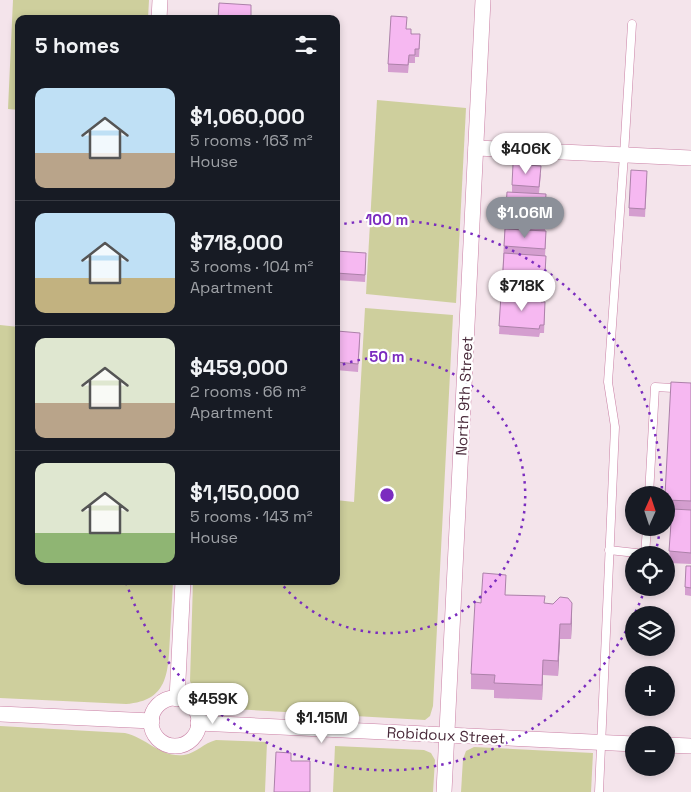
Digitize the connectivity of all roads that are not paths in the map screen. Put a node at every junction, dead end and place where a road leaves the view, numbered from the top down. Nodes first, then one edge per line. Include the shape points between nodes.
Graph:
1 (160, 0) edge
2 (483, 0) edge
3 (159, 15) edge
4 (632, 24) dead end
5 (476, 148) junction
6 (624, 155) junction
7 (691, 158) edge
8 (691, 389) edge
9 (649, 486) edge
10 (646, 536) edge
11 (609, 550) junction
12 (183, 585) edge
13 (177, 698) junction
14 (0, 714) edge
15 (152, 721) junction
16 (198, 723) junction
17 (447, 735) junction
18 (601, 742) junction
19 (625, 743) edge
20 (675, 745) edge
21 (691, 746) edge
22 (444, 792) edge
23 (598, 792) edge

1 - 3 street
2 - 5 street, North 9th Street
4 - 6 lane
5 - 6 street
5 - 17 street, North 9th Street
6 - 7 street
6 - 11 lane via 608,382 614,428
8 - 9 lane via 655,387
10 - 11 lane via 645,554
11 - 18 lane
12 - 13 street
13 - 15 street via 159,704
13 - 16 street via 194,708
14 - 15 street
15 - 16 street via 157,738 177,745 193,738
16 - 17 street, Robidoux Street
17 - 18 street, Robidoux Street
17 - 22 street, North 9th Street
18 - 19 street, Robidoux Street
18 - 23 lane
20 - 21 street

